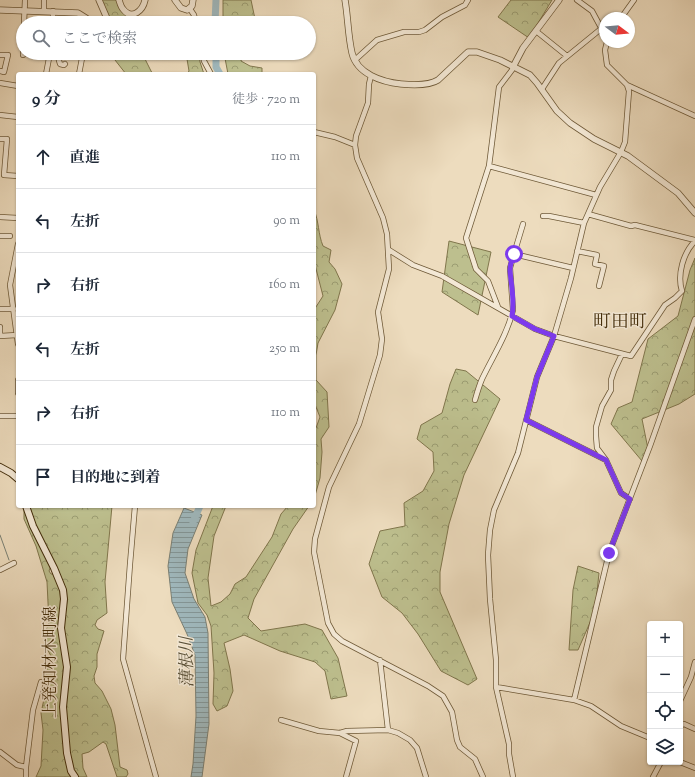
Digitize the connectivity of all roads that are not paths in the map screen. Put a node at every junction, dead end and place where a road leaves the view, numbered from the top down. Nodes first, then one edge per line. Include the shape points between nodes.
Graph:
1 (25, 0) edge
2 (44, 0) edge
3 (99, 0) edge
4 (119, 0) edge
5 (145, 0) edge
6 (175, 0) edge
7 (193, 0) edge
8 (346, 0) edge
9 (468, 0) edge
10 (559, 0) edge
11 (576, 0) edge
12 (634, 0) edge
13 (190, 9) junction
14 (0, 10) edge
15 (24, 11) junction
16 (44, 11) junction
17 (53, 11) junction
18 (625, 12) edge
19 (24, 16) edge
20 (53, 16) edge
21 (81, 16) edge
22 (106, 16) edge
23 (194, 16) edge
24 (599, 23) edge
25 (599, 30) edge
26 (536, 31) junction
27 (606, 48) edge
28 (0, 55) edge
29 (567, 56) junction
30 (48, 60) edge
31 (59, 60) edge
32 (82, 60) edge
33 (204, 60) edge
34 (355, 60) junction
35 (65, 64) dead end
36 (513, 66) junction
37 (0, 71) edge
38 (46, 72) edge
39 (79, 72) edge
40 (210, 72) edge
41 (371, 76) junction
42 (0, 83) edge
43 (627, 85) junction
44 (16, 86) edge
45 (542, 89) junction
46 (0, 115) edge
47 (695, 116) edge
48 (16, 117) edge
49 (316, 132) edge
50 (0, 139) edge
51 (355, 145) junction
52 (621, 152) junction
53 (489, 166) junction
54 (16, 176) edge
55 (596, 195) junction
56 (695, 213) edge
57 (588, 214) junction
58 (543, 216) dead end
59 (0, 217) edge
60 (16, 218) edge
61 (584, 223) junction
62 (523, 224) dead end
63 (0, 236) edge
64 (10, 236) dead end
65 (695, 241) edge
66 (389, 250) junction
67 (577, 251) junction
68 (16, 254) edge
69 (514, 254) junction
70 (573, 268) junction
71 (599, 286) dead end
72 (498, 308) junction
73 (14, 309) junction
74 (0, 310) edge
75 (512, 316) junction
76 (695, 319) edge
77 (16, 326) edge
78 (0, 327) edge
79 (16, 335) edge
80 (0, 336) edge
81 (554, 336) junction
82 (622, 354) junction
83 (475, 400) dead end
84 (0, 416) edge
85 (16, 416) edge
86 (526, 420) junction
87 (606, 460) junction
88 (0, 467) edge
89 (16, 476) edge
90 (630, 499) junction
91 (27, 508) edge
92 (135, 508) edge
93 (14, 563) dead end
94 (0, 570) edge
95 (380, 660) junction
96 (695, 662) edge
97 (41, 682) dead end
98 (496, 687) junction
99 (683, 694) edge
100 (574, 700) junction
101 (281, 720) dead end
102 (683, 724) edge
103 (695, 729) edge
104 (388, 730) junction
105 (340, 733) junction
106 (647, 737) edge
107 (0, 752) edge
108 (683, 763) edge
109 (659, 765) edge
110 (26, 767) junction
111 (695, 768) edge
112 (26, 777) edge
113 (75, 777) edge
114 (156, 777) edge
115 (346, 777) edge
116 (426, 777) edge
117 (483, 777) edge
118 (513, 777) edge
119 (653, 777) edge

1 - 15 street
2 - 16 street
3 - 22 street
4 - 5 street via 124,10 132,14 139,12
6 - 13 street via 182,9
7 - 13 street
8 - 34 street
9 - 34 street via 465,5 442,17 425,30 404,32 377,40
10 - 26 street
11 - 24 street via 592,11
12 - 18 street
13 - 23 street
14 - 15 street
15 - 16 street
15 - 19 street
16 - 17 street
17 - 20 street
17 - 21 street via 78,13
25 - 29 street
26 - 29 street
26 - 36 street
27 - 43 street via 607,65
28 - 37 street via 8,56 4,72
29 - 45 street via 559,63
30 - 38 street
31 - 35 street via 60,64
32 - 39 street
33 - 40 street
34 - 41 street
36 - 41 street via 471,51 432,83 399,83
36 - 45 street via 530,75
36 - 53 street via 499,87
41 - 51 street via 368,103
42 - 44 street
43 - 47 street
43 - 52 street via 630,91 625,142
45 - 52 street via 557,111 570,123 594,139
46 - 48 street
49 - 51 street
50 - 54 street via 7,140 4,175
51 - 66 street via 357,158 383,218
52 - 55 street
52 - 56 street via 678,193
53 - 55 street
53 - 72 street via 466,238 476,269 488,281
55 - 57 street
57 - 61 street
57 - 65 street
58 - 61 street
59 - 60 street
61 - 67 street
62 - 69 street
63 - 64 street
65 - 82 street via 682,266 682,291 665,305 632,356
66 - 72 street
66 - 95 street via 388,274 378,312 382,339 380,355 359,424 332,479 314,545 331,630 337,638
67 - 70 street
67 - 71 street via 597,255 595,264 604,266
68 - 73 street via 10,286
69 - 70 street
69 - 75 street via 510,268
70 - 81 street
72 - 75 street
73 - 74 street
73 - 77 street
75 - 81 street
75 - 83 street
76 - 90 street
78 - 80 street
79 - 80 street
81 - 82 street
81 - 86 street via 537,377
82 - 87 street via 596,427 597,448
84 - 85 street
86 - 87 street
86 - 98 street via 518,453 494,510 490,530 488,555
87 - 90 street via 621,493
88 - 89 main road
90 - 100 street via 609,553
91 - 113 main road, 上発知材木町線 via 63,590 61,628 67,667 63,707 67,753
92 - 114 street via 123,659
93 - 94 street
95 - 104 street
95 - 117 street via 443,696 452,712 460,747 475,759
96 - 99 street
97 - 110 street via 33,710
98 - 100 street
98 - 118 street via 509,744
100 - 106 street via 591,706 621,726
101 - 105 street via 319,731
102 - 103 street
104 - 105 street
104 - 116 street via 403,735 417,748
105 - 115 street via 356,741
107 - 110 street via 17,765
108 - 111 street
109 - 119 street
110 - 112 street

